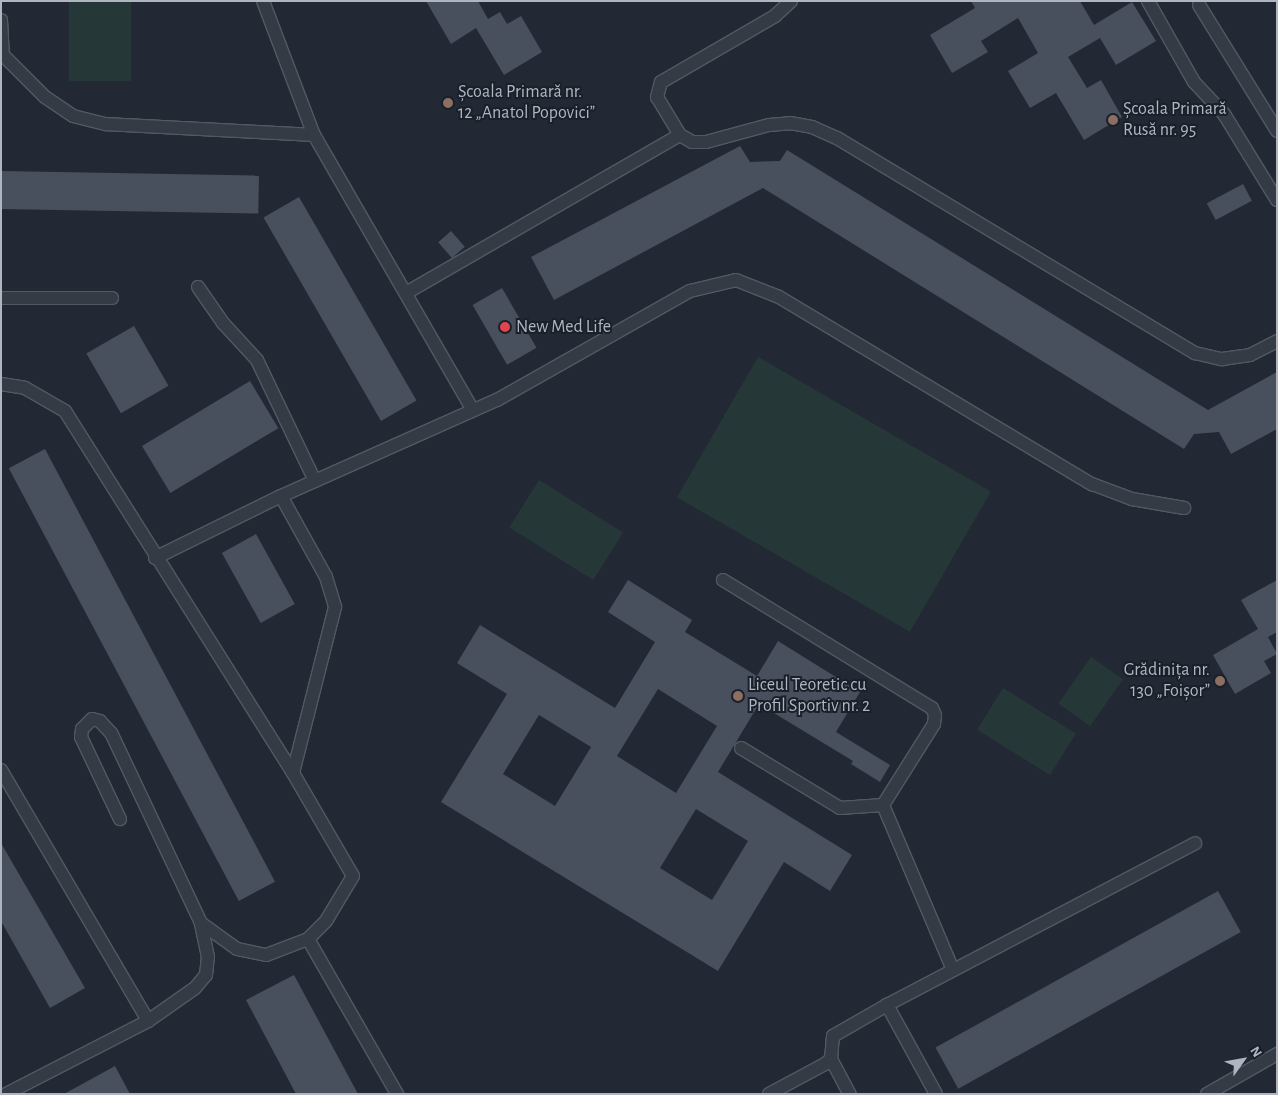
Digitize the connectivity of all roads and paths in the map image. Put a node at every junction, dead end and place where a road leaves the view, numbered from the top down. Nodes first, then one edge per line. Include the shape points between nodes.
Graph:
1 (263, 1) edge
2 (791, 1) edge
3 (1148, 1) edge
4 (1200, 5) dead end
5 (1, 20) edge
6 (1277, 131) edge
7 (680, 134) junction
8 (314, 135) junction
9 (1262, 176) junction
10 (1277, 185) edge
11 (1277, 200) edge
12 (198, 287) dead end
13 (406, 293) junction
14 (1, 298) edge
15 (112, 298) dead end
16 (1277, 341) edge
17 (1, 384) edge
18 (473, 410) junction
19 (315, 481) junction
20 (281, 496) junction
21 (1184, 508) dead end
22 (155, 558) junction
23 (723, 580) dead end
24 (741, 748) dead end
25 (1, 770) edge
26 (293, 773) junction
27 (883, 805) junction
28 (120, 819) dead end
29 (1195, 843) dead end
30 (202, 923) junction
31 (308, 939) junction
32 (953, 970) junction
33 (887, 1005) junction
34 (148, 1021) junction
35 (1277, 1054) edge
36 (831, 1059) junction
37 (771, 1093) edge
38 (6, 1094) edge
39 (397, 1094) edge
40 (850, 1094) edge
41 (936, 1094) edge
42 (1207, 1094) edge

1 - 8 lane
2 - 7 lane via 775,16 661,82 657,97
3 - 9 lane via 1194,82 1224,114
4 - 6 lane
5 - 8 lane via 4,55 45,98 73,116 106,124
7 - 13 lane
7 - 16 lane via 692,142 706,142 769,125 790,123 812,127 837,138 1196,353 1222,359 1240,356
8 - 13 lane
9 - 10 lane
9 - 11 lane
12 - 19 lane via 223,323 257,360
13 - 18 lane
14 - 15 lane
17 - 22 lane via 25,388 65,411
18 - 19 lane
18 - 21 lane via 512,393 690,291 736,280 779,297 1092,484 1132,499
19 - 20 lane
20 - 22 lane
20 - 26 lane via 326,577 335,607
22 - 26 lane
23 - 27 lane via 932,708 934,724
24 - 27 lane via 840,808
25 - 34 lane
26 - 31 lane via 353,876 326,921
27 - 32 lane
28 - 30 lane via 81,737 82,729 92,720 100,721 111,733
29 - 32 lane
30 - 31 lane via 237,948 266,955
30 - 34 lane via 208,957 206,974 195,988
31 - 39 lane
32 - 33 lane
33 - 36 lane via 833,1036
33 - 41 lane
34 - 38 lane
35 - 42 lane
36 - 37 lane
36 - 40 lane

